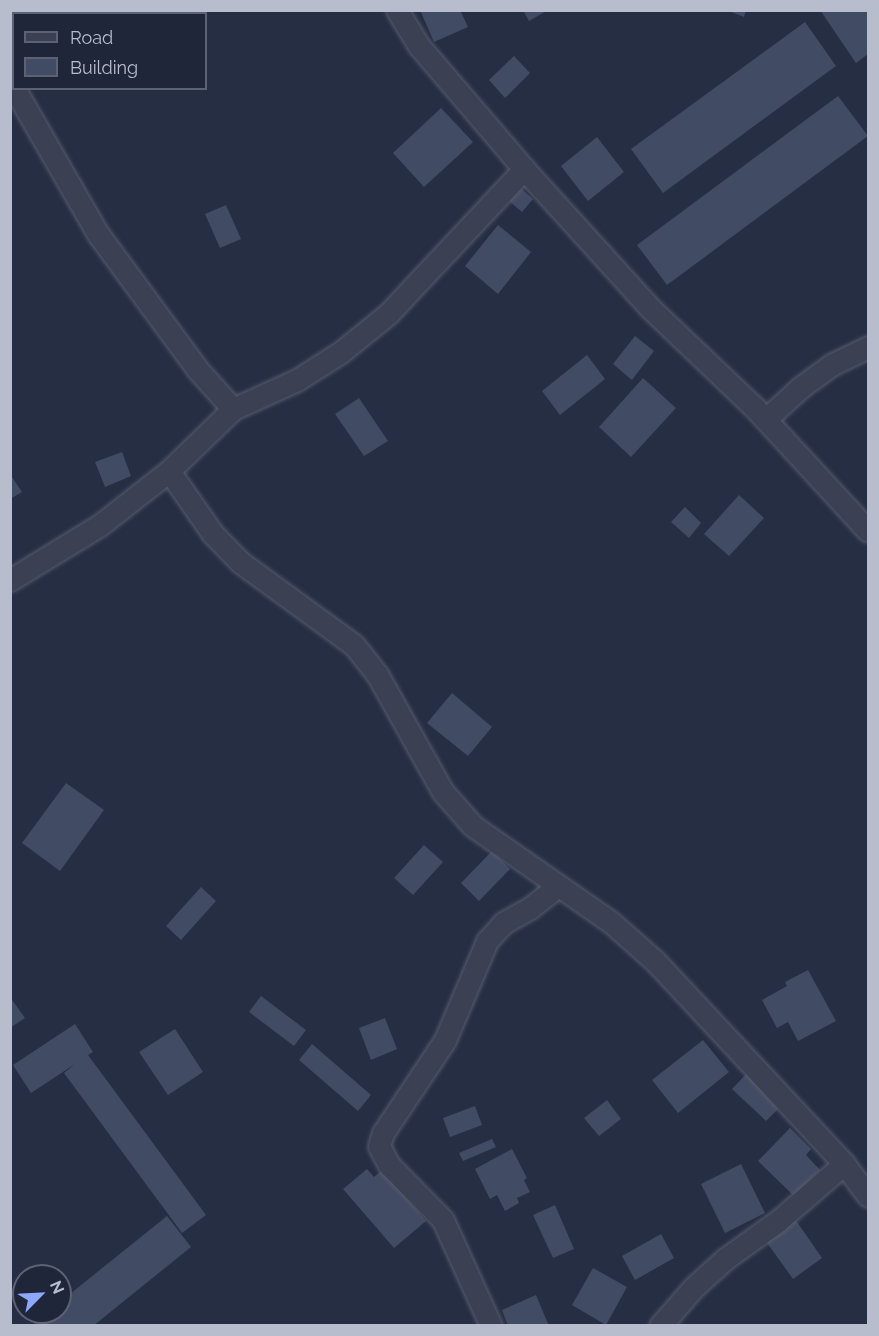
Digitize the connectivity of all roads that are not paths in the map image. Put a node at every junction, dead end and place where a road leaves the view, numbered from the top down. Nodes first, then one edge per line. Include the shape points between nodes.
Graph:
1 (398, 10) edge
2 (15, 90) edge
3 (524, 169) junction
4 (868, 347) edge
5 (233, 409) junction
6 (766, 419) junction
7 (169, 471) junction
8 (868, 531) edge
9 (10, 580) edge
10 (558, 886) junction
11 (844, 1164) junction
12 (868, 1196) edge
13 (491, 1326) edge
14 (660, 1326) edge

1 - 3 street via 419,46
2 - 5 street via 98,234 197,369
3 - 5 street via 388,314 321,366
3 - 6 street via 650,308
4 - 6 street via 831,365
5 - 7 street
6 - 8 street
7 - 9 street via 100,525
7 - 10 street via 213,534 240,562 354,645 377,674 443,792 472,826
10 - 11 street via 612,923 655,961
10 - 13 street via 503,923 487,941 445,1040 383,1133 380,1146 388,1165 443,1220
11 - 12 street
11 - 14 street via 778,1221 725,1259

